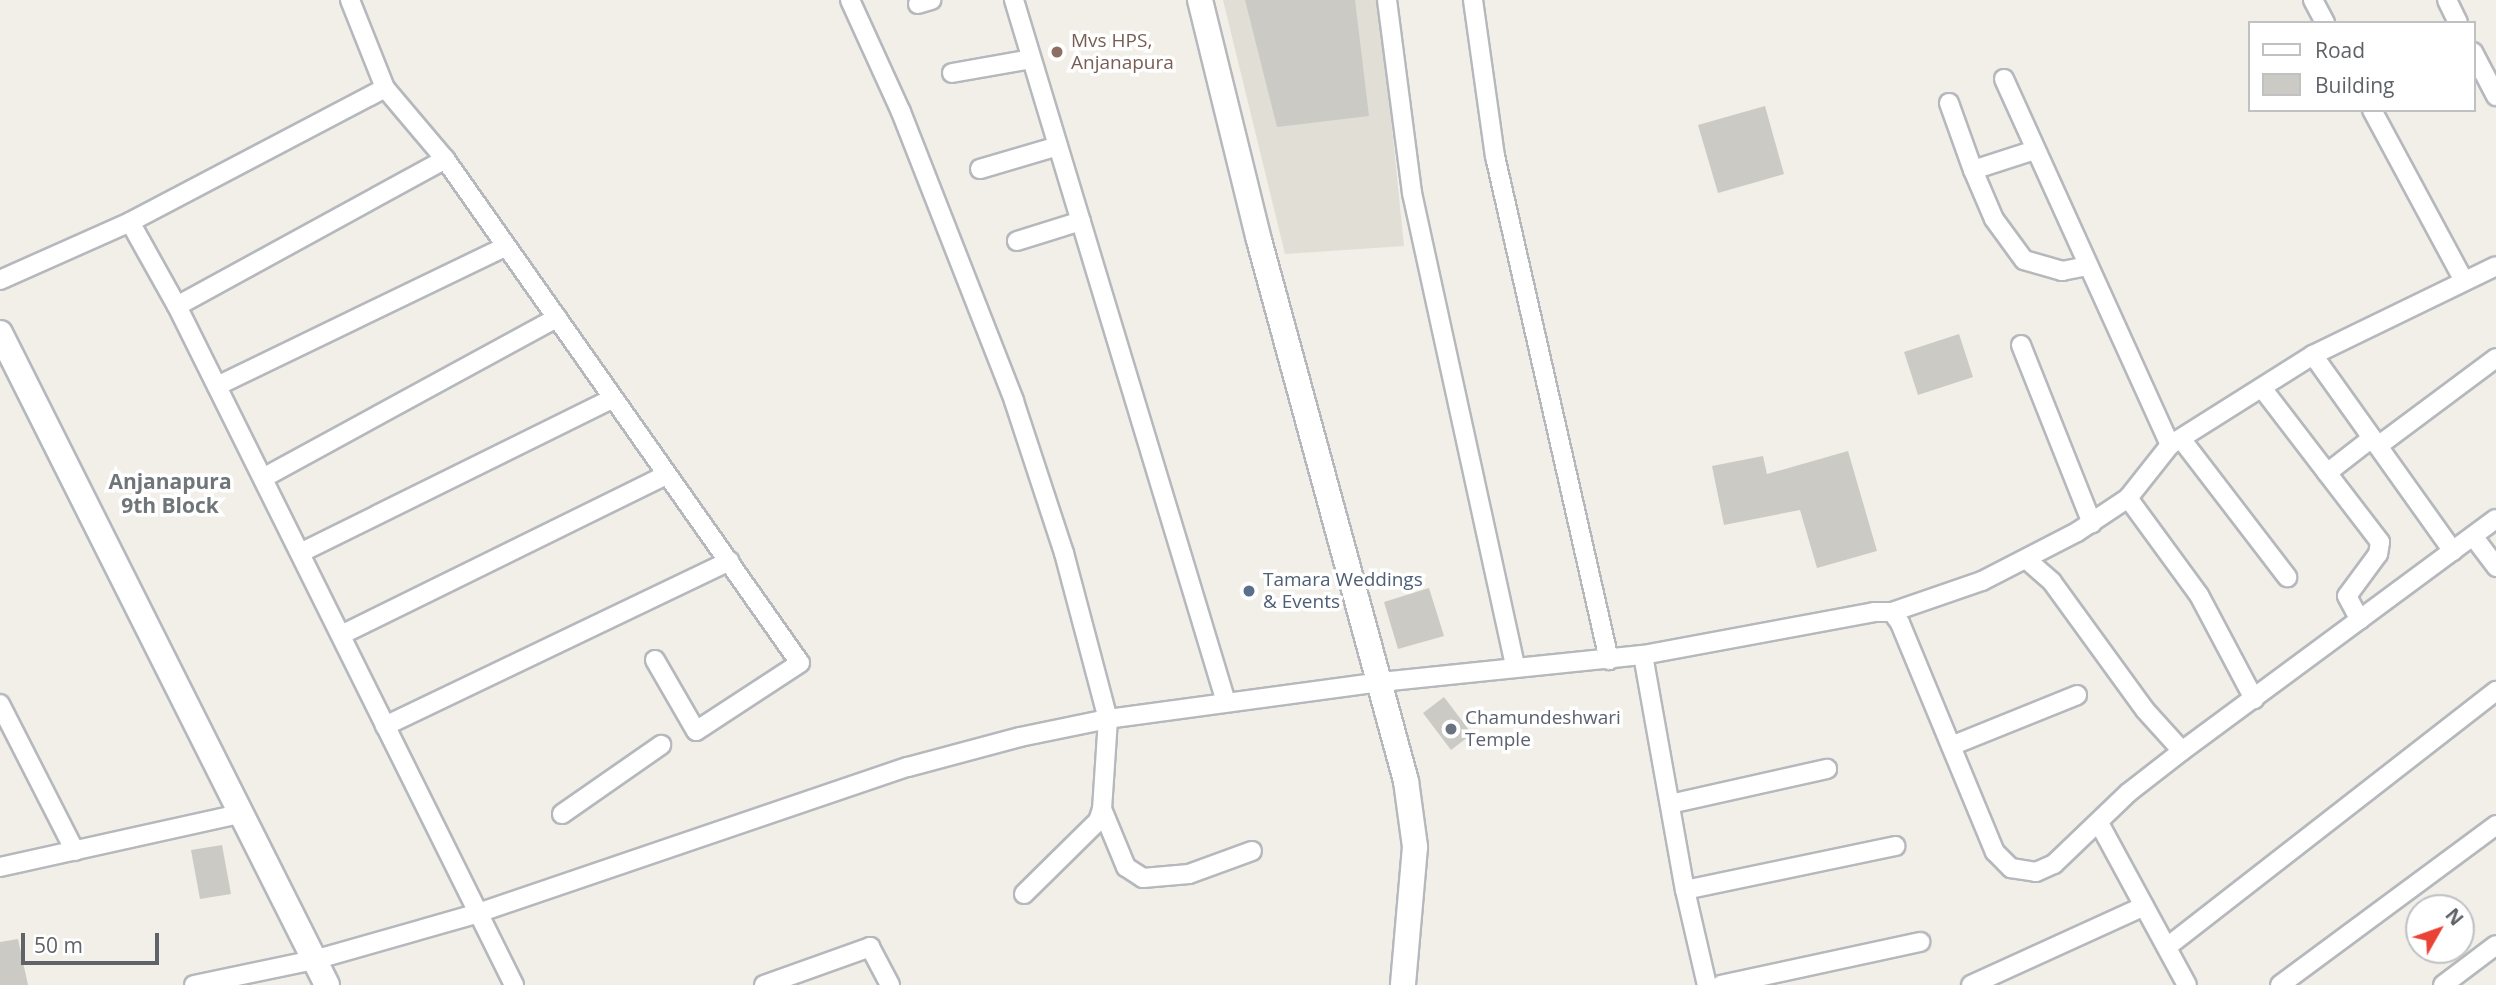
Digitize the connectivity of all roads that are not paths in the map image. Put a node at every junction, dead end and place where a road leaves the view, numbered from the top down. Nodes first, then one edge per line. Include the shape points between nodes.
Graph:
1 (350, 0) edge
2 (850, 0) edge
3 (1014, 0) edge
4 (1200, 0) edge
5 (1387, 0) edge
6 (1473, 0) edge
7 (2312, 0) edge
8 (2447, 0) edge
9 (2324, 21) edge
10 (2457, 21) edge
11 (2475, 56) edge
12 (1031, 59) junction
13 (953, 73) dead end
14 (2004, 79) dead end
15 (385, 88) junction
16 (2496, 96) edge
17 (1949, 103) dead end
18 (2373, 112) edge
19 (1058, 146) junction
20 (2035, 150) junction
21 (445, 159) junction
22 (980, 169) dead end
23 (1973, 170) junction
24 (1081, 221) junction
25 (130, 222) junction
26 (1017, 241) dead end
27 (506, 246) junction
28 (2496, 265) edge
29 (2088, 266) junction
30 (0, 280) edge
31 (2464, 281) junction
32 (177, 306) junction
33 (557, 318) junction
34 (0, 332) edge
35 (2021, 345) dead end
36 (2313, 355) junction
37 (2496, 358) edge
38 (216, 386) junction
39 (2262, 388) junction
40 (613, 398) junction
41 (2176, 442) junction
42 (2375, 442) junction
43 (2327, 473) junction
44 (666, 475) junction
45 (263, 478) junction
46 (2128, 498) junction
47 (2496, 519) edge
48 (2092, 523) junction
49 (2473, 536) junction
50 (2453, 551) junction
51 (300, 553) junction
52 (2027, 560) junction
53 (729, 561) junction
54 (2496, 567) edge
55 (2287, 577) dead end
56 (1892, 612) junction
57 (2360, 620) junction
58 (341, 635) junction
59 (1643, 655) junction
60 (655, 660) dead end
61 (1609, 660) junction
62 (1516, 667) junction
63 (1380, 682) junction
64 (2496, 691) edge
65 (2077, 695) dead end
66 (2254, 699) junction
67 (1226, 702) junction
68 (0, 704) edge
69 (1108, 719) junction
70 (385, 726) junction
71 (661, 745) dead end
72 (1951, 746) junction
73 (2182, 751) junction
74 (1827, 769) dead end
75 (1670, 804) junction
76 (1102, 809) junction
77 (239, 814) junction
78 (562, 814) dead end
79 (2099, 823) junction
80 (2496, 825) edge
81 (1895, 846) dead end
82 (75, 851) junction
83 (1252, 851) dead end
84 (0, 867) edge
85 (1685, 890) junction
86 (1024, 894) dead end
87 (2144, 906) junction
88 (475, 914) junction
89 (1920, 942) dead end
90 (2496, 945) edge
91 (2167, 947) junction
92 (314, 960) junction
93 (194, 985) edge
94 (327, 985) edge
95 (514, 985) edge
96 (764, 985) edge
97 (890, 985) edge
98 (1402, 985) edge
99 (1707, 985) edge
100 (1720, 985) edge
101 (1971, 985) edge
102 (2186, 985) edge
103 (2280, 985) edge
104 (2443, 985) edge

1 - 15 street
2 - 69 street via 901,112 1014,401 1064,553
3 - 12 street
4 - 63 street via 1259,240
5 - 62 street via 1412,193
6 - 61 street via 1495,156
7 - 9 street
8 - 10 street
11 - 16 street
12 - 13 street
12 - 19 street
14 - 20 street
15 - 21 street
15 - 25 street
17 - 23 street
18 - 31 street
19 - 22 street
19 - 24 street
20 - 23 street
20 - 29 street
21 - 27 street
21 - 32 street
23 - 29 street via 1994,219 2024,260 2062,271
24 - 26 street
24 - 67 street
25 - 30 street
25 - 32 street
27 - 33 street
27 - 38 street
28 - 31 street
29 - 41 street
31 - 36 street
32 - 38 street
33 - 40 street
33 - 45 street
34 - 77 street
35 - 48 street
36 - 39 street
36 - 42 street
37 - 42 street
38 - 45 street
39 - 41 street
39 - 43 street
40 - 44 street
40 - 51 street
41 - 46 street
41 - 55 street
42 - 43 street
42 - 50 street
43 - 57 street via 2380,542 2378,554 2347,596
44 - 53 street
44 - 58 street
45 - 51 street
46 - 48 street
46 - 66 street via 2199,595
47 - 49 street
48 - 52 street
49 - 50 street
49 - 54 street
50 - 57 street
51 - 58 street
52 - 56 street
52 - 73 street via 2052,582 2145,710
53 - 60 street via 800,663 696,731
53 - 70 street
56 - 59 street
56 - 72 street
57 - 66 street
58 - 70 street
59 - 61 street
59 - 75 street
61 - 62 street
62 - 63 street
63 - 67 street
63 - 98 street via 1406,781 1415,848
64 - 91 street
65 - 72 street
66 - 73 street
67 - 69 street
68 - 82 street
69 - 76 street
69 - 88 street via 908,767
70 - 88 street
71 - 78 street
72 - 79 street via 1995,852 2011,868 2036,872 2054,864
73 - 79 street
74 - 75 street
75 - 85 street
76 - 83 street via 1126,867 1143,878 1189,874
76 - 86 street via 1098,821
77 - 82 street
77 - 92 street
79 - 87 street
80 - 103 street
81 - 85 street
82 - 84 street
85 - 99 street
87 - 91 street
87 - 101 street
88 - 92 street
88 - 95 street
89 - 100 street
90 - 104 street
91 - 102 street
92 - 93 street
92 - 94 street
96 - 97 street via 870,947

